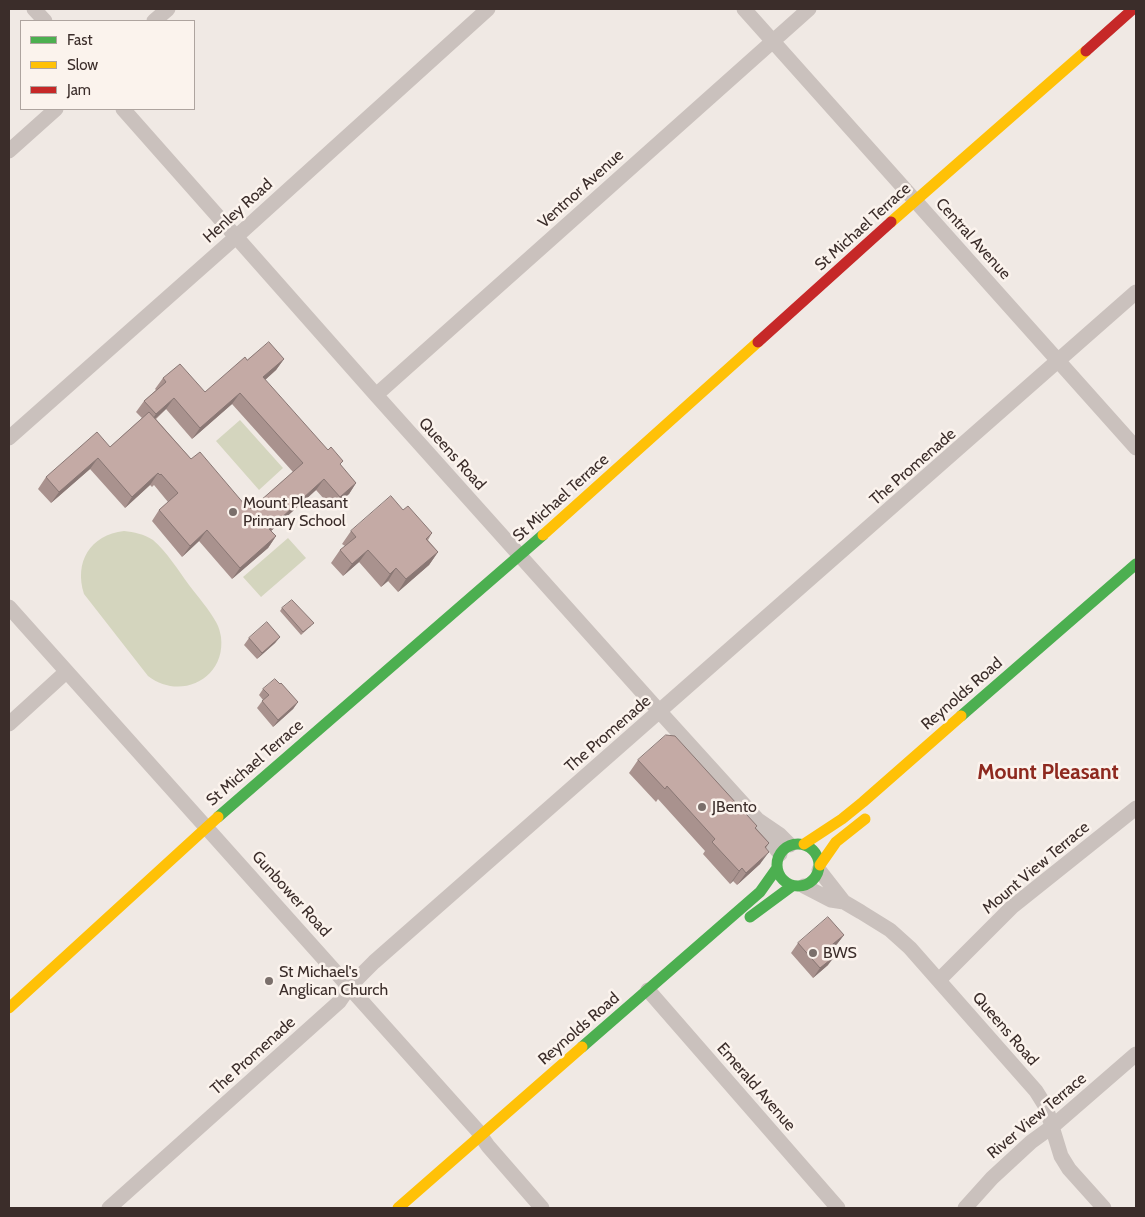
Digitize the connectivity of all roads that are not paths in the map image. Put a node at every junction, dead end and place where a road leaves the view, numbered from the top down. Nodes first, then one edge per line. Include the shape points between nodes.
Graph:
1 (34, 9) edge
2 (168, 9) edge
3 (488, 9) edge
4 (744, 9) edge
5 (809, 9) edge
6 (1133, 9) edge
7 (44, 20) edge
8 (155, 20) edge
9 (773, 41) junction
10 (55, 110) edge
11 (124, 110) edge
12 (9, 151) edge
13 (915, 201) junction
14 (236, 237) junction
15 (1136, 292) edge
16 (1059, 361) junction
17 (376, 395) junction
18 (9, 438) edge
19 (1136, 448) edge
20 (520, 556) junction
21 (1136, 564) edge
22 (9, 607) edge
23 (66, 672) junction
24 (660, 712) junction
25 (9, 724) edge
26 (863, 802) junction
27 (1136, 808) edge
28 (206, 827) junction
29 (788, 853) junction
30 (819, 867) junction
31 (798, 886) junction
32 (844, 902) junction
33 (738, 927) dead end
34 (940, 980) junction
35 (350, 986) junction
36 (654, 996) junction
37 (9, 1008) edge
38 (1136, 1054) edge
39 (1053, 1126) junction
40 (486, 1144) junction
41 (406, 1206) edge
42 (109, 1208) edge
43 (542, 1208) edge
44 (838, 1208) edge
45 (965, 1208) edge
46 (1104, 1208) edge

1 - 7 street
2 - 8 street
3 - 14 street, Henley Road
4 - 9 street, Central Avenue
5 - 9 street, Ventnor Avenue
6 - 13 street, St Michael Terrace
9 - 13 street, Central Avenue
9 - 17 street, Ventnor Avenue
10 - 12 street
11 - 14 street, Queens Road
13 - 16 street, Central Avenue
13 - 20 street, St Michael Terrace
14 - 17 street, Queens Road
14 - 18 street, Henley Road
15 - 16 street, The Promenade
16 - 19 street, Central Avenue
16 - 24 street, The Promenade
17 - 20 street, Queens Road
20 - 24 street, Queens Road
20 - 28 street, St Michael Terrace
21 - 26 street, Reynolds Road via 962,723
22 - 23 street, Gunbower Road
23 - 25 street
23 - 28 street, Gunbower Road
24 - 29 street, Queens Road via 758,820 780,835
24 - 35 street, The Promenade
26 - 29 street, Reynolds Road via 842,820
26 - 30 street via 872,814 836,842
27 - 34 street, Mount View Terrace via 1012,907
28 - 35 street, Gunbower Road
28 - 37 street, St Michael Terrace
29 - 30 street via 815,852
29 - 31 street via 782,879
29 - 36 street, Reynolds Road via 760,892
30 - 31 street via 814,880
30 - 32 street, Queens Road
31 - 32 street, Queens Road
31 - 33 street via 763,906
32 - 34 street, Queens Road via 890,930
34 - 39 street, Queens Road via 1036,1091
35 - 40 street, Gunbower Road
35 - 42 street, The Promenade via 340,1002
36 - 40 street, Reynolds Road via 619,1023
36 - 44 street, Emerald Avenue
38 - 39 street, River View Terrace
39 - 45 street, River View Terrace via 992,1178
39 - 46 street, Queens Road via 1061,1156
40 - 41 street, Reynolds Road
40 - 43 street, Gunbower Road

